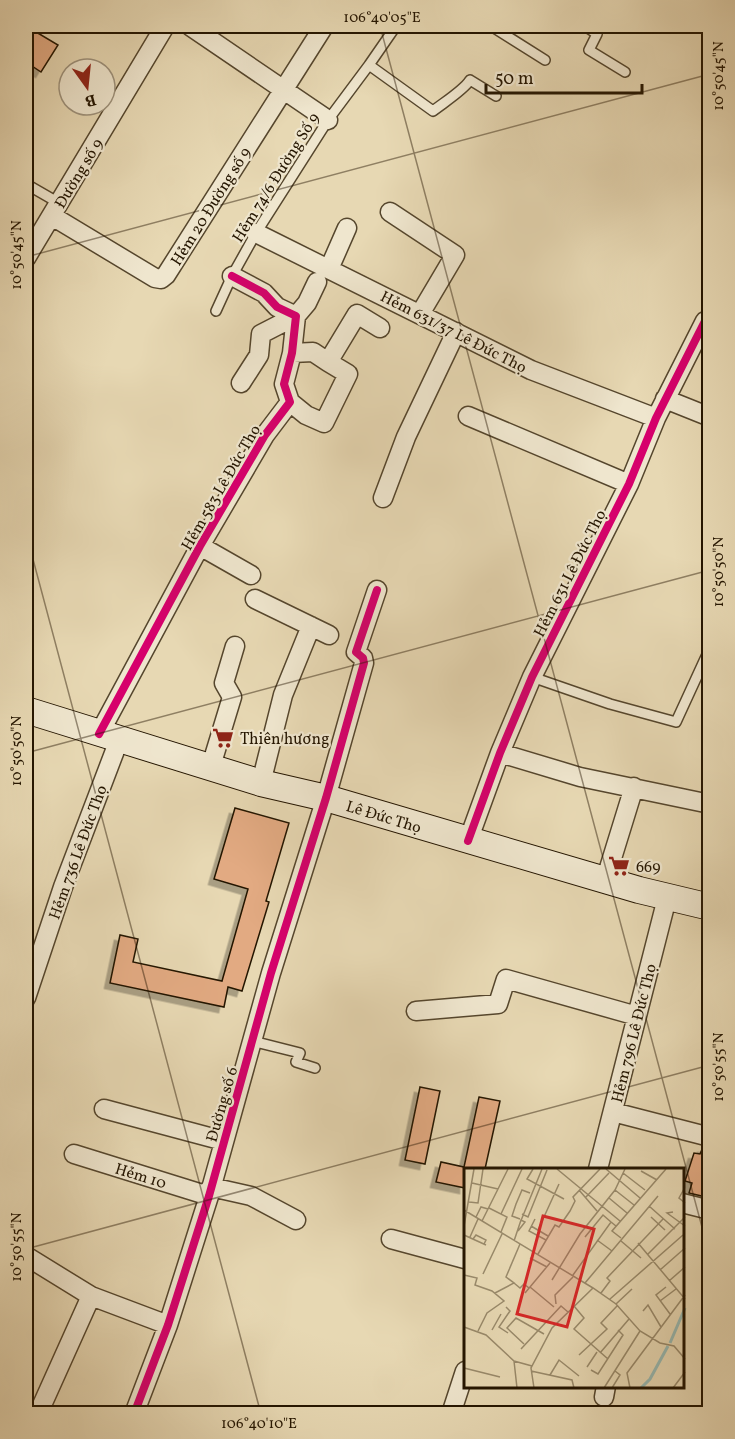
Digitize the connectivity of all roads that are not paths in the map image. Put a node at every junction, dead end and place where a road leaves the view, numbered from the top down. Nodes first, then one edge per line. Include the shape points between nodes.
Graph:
1 (165, 26) edge
2 (190, 26) edge
3 (324, 26) edge
4 (396, 26) edge
5 (491, 26) edge
6 (585, 26) edge
7 (545, 60) dead end
8 (369, 65) junction
9 (625, 72) dead end
10 (285, 89) junction
11 (496, 96) dead end
12 (328, 120) junction
13 (26, 184) edge
14 (56, 209) junction
15 (390, 212) dead end
16 (347, 228) dead end
17 (256, 233) junction
18 (26, 258) edge
19 (232, 276) junction
20 (323, 276) junction
21 (216, 311) dead end
22 (420, 314) junction
23 (296, 316) junction
24 (705, 321) dead end
25 (380, 328) dead end
26 (456, 332) junction
27 (292, 353) junction
28 (328, 362) junction
29 (241, 383) dead end
30 (665, 399) junction
31 (290, 402) junction
32 (468, 416) dead end
33 (710, 417) edge
34 (656, 418) junction
35 (629, 484) junction
36 (383, 498) dead end
37 (200, 546) junction
38 (251, 574) dead end
39 (376, 590) dead end
40 (255, 599) dead end
41 (311, 626) junction
42 (330, 635) dead end
43 (235, 646) dead end
44 (710, 648) edge
45 (532, 677) junction
46 (26, 710) edge
47 (109, 737) junction
48 (500, 753) junction
49 (211, 766) junction
50 (261, 783) junction
51 (634, 787) junction
52 (326, 798) junction
53 (710, 804) edge
54 (468, 841) junction
55 (605, 881) junction
56 (667, 898) junction
57 (710, 908) edge
58 (26, 998) edge
59 (416, 1011) dead end
60 (637, 1016) junction
61 (252, 1041) junction
62 (315, 1068) dead end
63 (104, 1109) dead end
64 (613, 1112) junction
65 (710, 1137) edge
66 (225, 1141) junction
67 (74, 1154) dead end
68 (598, 1168) edge
69 (210, 1191) junction
70 (684, 1204) edge
71 (710, 1210) edge
72 (296, 1220) dead end
73 (391, 1239) dead end
74 (26, 1256) edge
75 (464, 1259) edge
76 (91, 1296) junction
77 (168, 1325) junction
78 (464, 1374) edge
79 (38, 1413) edge
80 (134, 1413) edge
81 (451, 1413) edge

1 - 14 street, Đường số 9
2 - 10 street
3 - 10 street, Hẻm 20 Đường số 9
4 - 8 lane, Hẻm 74/6 Đường Số 9
5 - 7 lane
6 - 9 lane via 597,34 589,50
8 - 11 lane via 433,111 470,80
8 - 12 lane, Hẻm 74/6 Đường Số 9
10 - 12 street
10 - 14 street, Hẻm 20 Đường số 9 via 162,279 155,278
12 - 17 lane, Hẻm 74/6 Đường Số 9
13 - 14 lane
14 - 18 street, Đường số 9
15 - 22 street via 455,255
16 - 20 street
17 - 19 lane, Hẻm 74/6 Đường Số 9
17 - 20 street, Hẻm 631/37 Lê Đức Thọ
19 - 21 lane, Hẻm 74/6 Đường Số 9
19 - 23 street
20 - 22 street, Hẻm 631/37 Lê Đức Thọ
20 - 23 street
22 - 26 street, Hẻm 631/37 Lê Đức Thọ
23 - 27 street
23 - 29 street via 261,334 259,356
24 - 30 street, Hẻm 631 Lê Đức Thọ
25 - 28 street via 357,314
26 - 34 street, Hẻm 631/37 Lê Đức Thọ via 531,370
26 - 36 street via 406,437
27 - 28 street via 313,352
27 - 31 street via 284,384
28 - 31 street via 348,374 324,423
30 - 33 street
30 - 34 street, Hẻm 631 Lê Đức Thọ
31 - 37 street, Hẻm 583 Lê Đức Thọ via 265,435
32 - 35 street
34 - 35 street, Hẻm 631 Lê Đức Thọ
35 - 45 street, Hẻm 631 Lê Đức Thọ
37 - 38 street
37 - 47 street, Hẻm 583 Lê Đức Thọ
39 - 52 street, Đường số 6 via 356,652 364,663
40 - 41 street
41 - 42 street
41 - 50 street via 283,695
43 - 49 street via 224,683 232,697
44 - 45 lane via 676,722
45 - 48 street, Hẻm 631 Lê Đức Thọ
46 - 47 main road, Lê Đức Thọ
47 - 49 main road, Lê Đức Thọ
47 - 58 street, Hẻm 736 Lê Đức Thọ
48 - 51 street via 580,777
48 - 54 street, Hẻm 631 Lê Đức Thọ
49 - 50 main road, Lê Đức Thọ
50 - 52 main road, Lê Đức Thọ
51 - 53 street
51 - 55 street
52 - 54 main road, Lê Đức Thọ
52 - 61 street, Đường số 6
54 - 55 main road, Lê Đức Thọ
55 - 56 main road, Lê Đức Thọ
56 - 57 main road, Lê Đức Thọ
56 - 60 street, Hẻm 796 Lê Đức Thọ
59 - 60 street via 498,1004 506,979
60 - 64 street, Hẻm 796 Lê Đức Thọ
61 - 62 lane via 300,1053 296,1062
61 - 66 street, Đường số 6
63 - 66 street
64 - 65 street
64 - 68 street, Hẻm 796 Lê Đức Thọ
66 - 69 street, Đường số 6
67 - 69 street, Hẻm 10
69 - 72 street, Hẻm 10 via 251,1196
69 - 77 street, Đường số 6
70 - 71 street
73 - 75 street
74 - 76 street
76 - 77 street
76 - 79 street
77 - 80 street, Đường số 6
78 - 81 street

